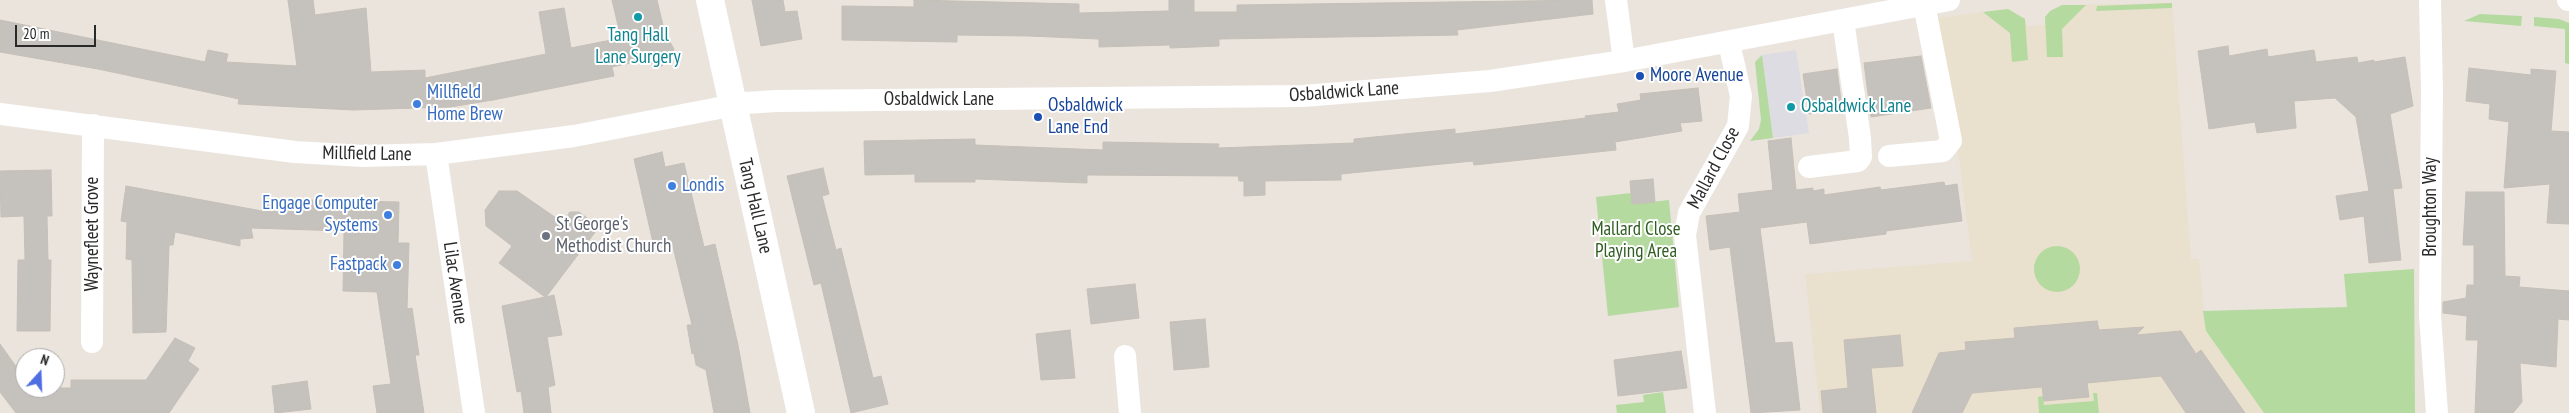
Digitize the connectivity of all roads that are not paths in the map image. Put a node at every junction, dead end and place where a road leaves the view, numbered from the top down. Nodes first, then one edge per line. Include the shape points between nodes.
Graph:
1 (710, 0) edge
2 (1616, 0) edge
3 (1949, 0) edge
4 (2430, 0) edge
5 (1899, 4) edge
6 (1924, 4) junction
7 (1843, 20) junction
8 (1728, 43) junction
9 (1624, 61) junction
10 (732, 107) junction
11 (0, 114) edge
12 (93, 125) junction
13 (436, 154) junction
14 (1889, 156) dead end
15 (1809, 167) dead end
16 (92, 342) dead end
17 (1125, 356) dead end
18 (474, 413) edge
19 (801, 413) edge
20 (1130, 413) edge
21 (1705, 413) edge
22 (2436, 413) edge

1 - 10 street, Tang Hall Lane
2 - 9 street
3 - 6 street, Osbaldwick Lane
4 - 22 street, Broughton Way via 2430,315
5 - 6 street, Osbaldwick Lane
5 - 7 street, Osbaldwick Lane
6 - 14 street via 1951,141 1943,150
7 - 8 street, Osbaldwick Lane
7 - 15 street via 1860,157 1858,161
8 - 9 street, Osbaldwick Lane
8 - 21 street, Mallard Close via 1741,96 1738,126 1690,213 1684,235
9 - 10 street, Osbaldwick Lane via 1490,81 1303,96 776,101
10 - 13 street, Millfield Lane via 574,136
10 - 19 street, Tang Hall Lane
11 - 12 street, Millfield Lane
12 - 13 street, Millfield Lane via 295,152 363,156
12 - 16 street, Waynefleet Grove
13 - 18 street, Lilac Avenue
17 - 20 street

